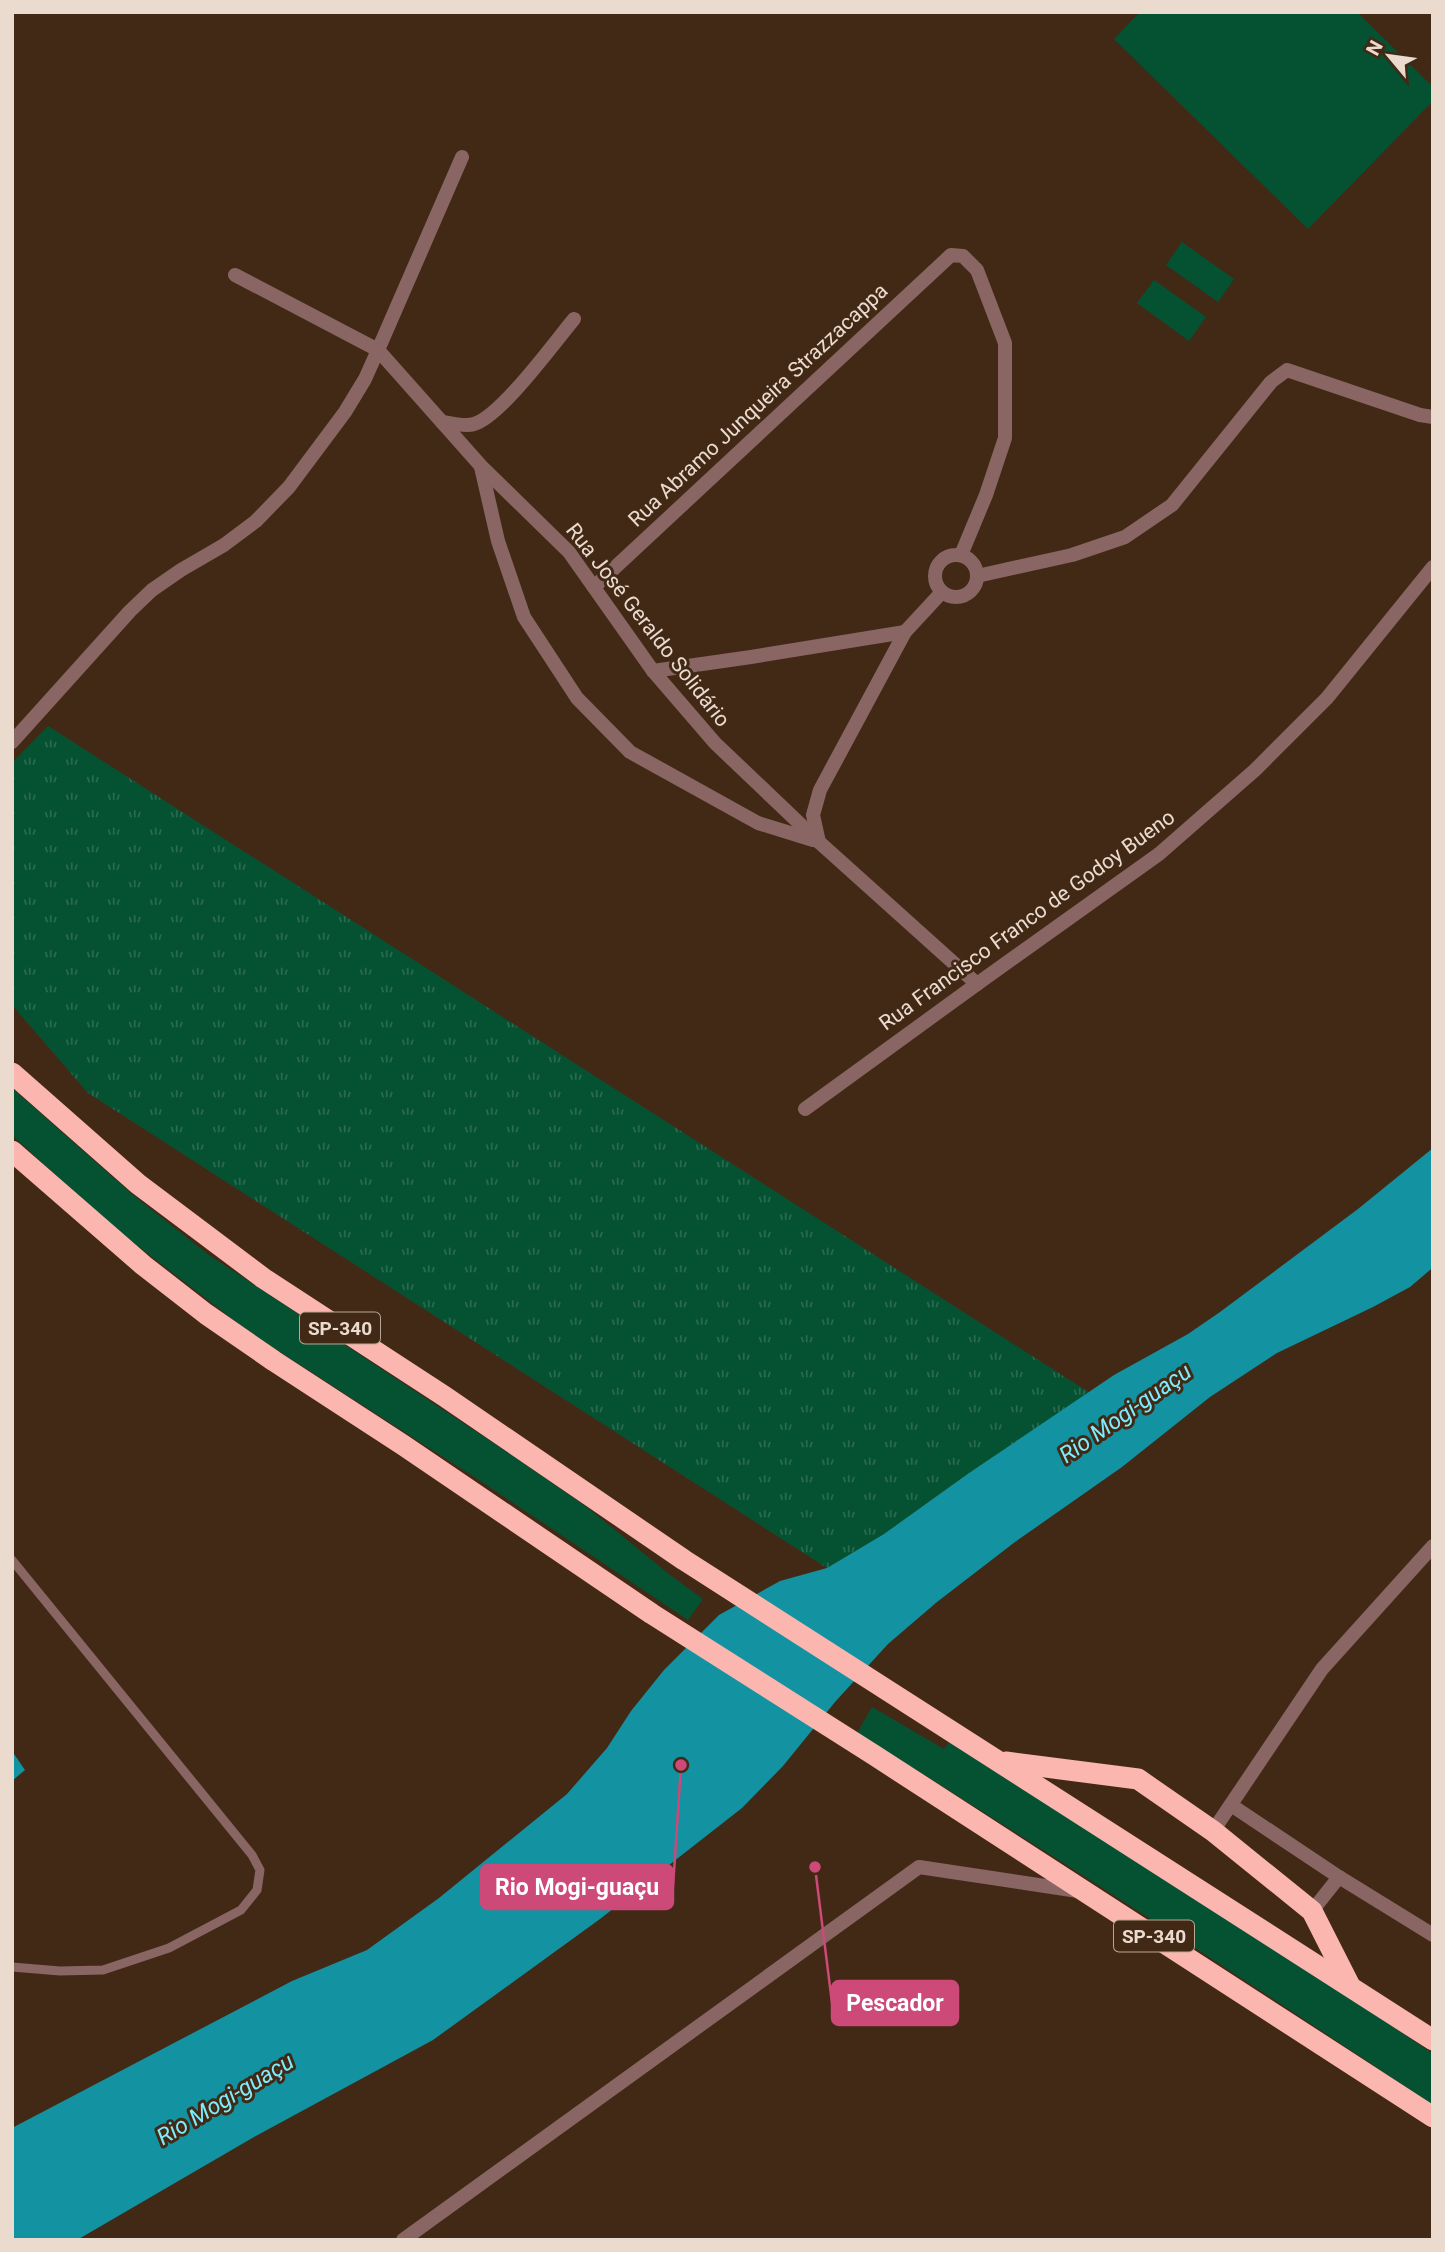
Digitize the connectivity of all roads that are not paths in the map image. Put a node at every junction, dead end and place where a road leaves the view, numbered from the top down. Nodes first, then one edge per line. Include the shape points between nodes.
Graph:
1 (462, 157) dead end
2 (235, 275) dead end
3 (575, 319) dead end
4 (378, 350) junction
5 (1433, 417) edge
6 (442, 422) junction
7 (481, 466) junction
8 (961, 555) junction
9 (1433, 567) edge
10 (977, 576) junction
11 (594, 587) junction
12 (942, 592) junction
13 (905, 632) junction
14 (653, 671) junction
15 (12, 743) edge
16 (819, 842) junction
17 (977, 984) junction
18 (12, 1073) edge
19 (805, 1109) dead end
20 (12, 1151) edge
21 (1433, 1546) edge
22 (12, 1560) edge
23 (998, 1761) junction
24 (1231, 1805) junction
25 (1213, 1830) junction
26 (1339, 1877) junction
27 (1088, 1892) junction
28 (1312, 1911) junction
29 (1433, 1935) edge
30 (12, 1968) edge
31 (1350, 1986) junction
32 (1433, 2040) edge
33 (1433, 2117) edge
34 (403, 2240) edge

1 - 4 street
2 - 4 street, Rua José Geraldo Solidário
3 - 6 street via 486,419 471,425
4 - 6 street, Rua José Geraldo Solidário
4 - 15 street via 345,412 289,487 256,522 152,590
5 - 10 street via 1287,370 1271,382 1172,505 1125,537 1072,555
6 - 7 street, Rua José Geraldo Solidário
7 - 11 street, Rua José Geraldo Solidário via 569,552
7 - 16 street, Rua José Geraldo Solidário via 498,541 524,617 577,698 630,752 758,823
8 - 10 street via 970,559
8 - 11 street, Rua Abramo Junqueira Strazzacappa via 1005,438 1005,343 977,270 963,256 951,254
8 - 12 street via 943,559 937,566 935,575
9 - 17 street, Rua Francisco Franco de Godoy Bueno via 1327,698 1255,771 1159,855
10 - 12 street via 969,592 951,596
11 - 14 street, Rua José Geraldo Solidário
12 - 13 street
13 - 14 street
13 - 16 street via 820,790 813,815
14 - 16 street, Rua José Geraldo Solidário via 715,743
16 - 17 street
17 - 19 street, Rua Francisco Franco de Godoy Bueno
18 - 23 highway, SP-340 via 138,1184 263,1278 684,1560
20 - 27 highway, SP-340 via 132,1257 274,1361 652,1614
21 - 24 street via 1322,1669
22 - 30 lane via 260,1870 257,1890 241,1910 169,1948 103,1970
23 - 25 highway via 1138,1779
23 - 31 highway, SP-340
24 - 25 street
24 - 26 street
25 - 28 highway
26 - 28 street
26 - 29 street
27 - 33 highway, SP-340
27 - 34 street via 919,1867
28 - 31 highway
31 - 32 highway, SP-340

